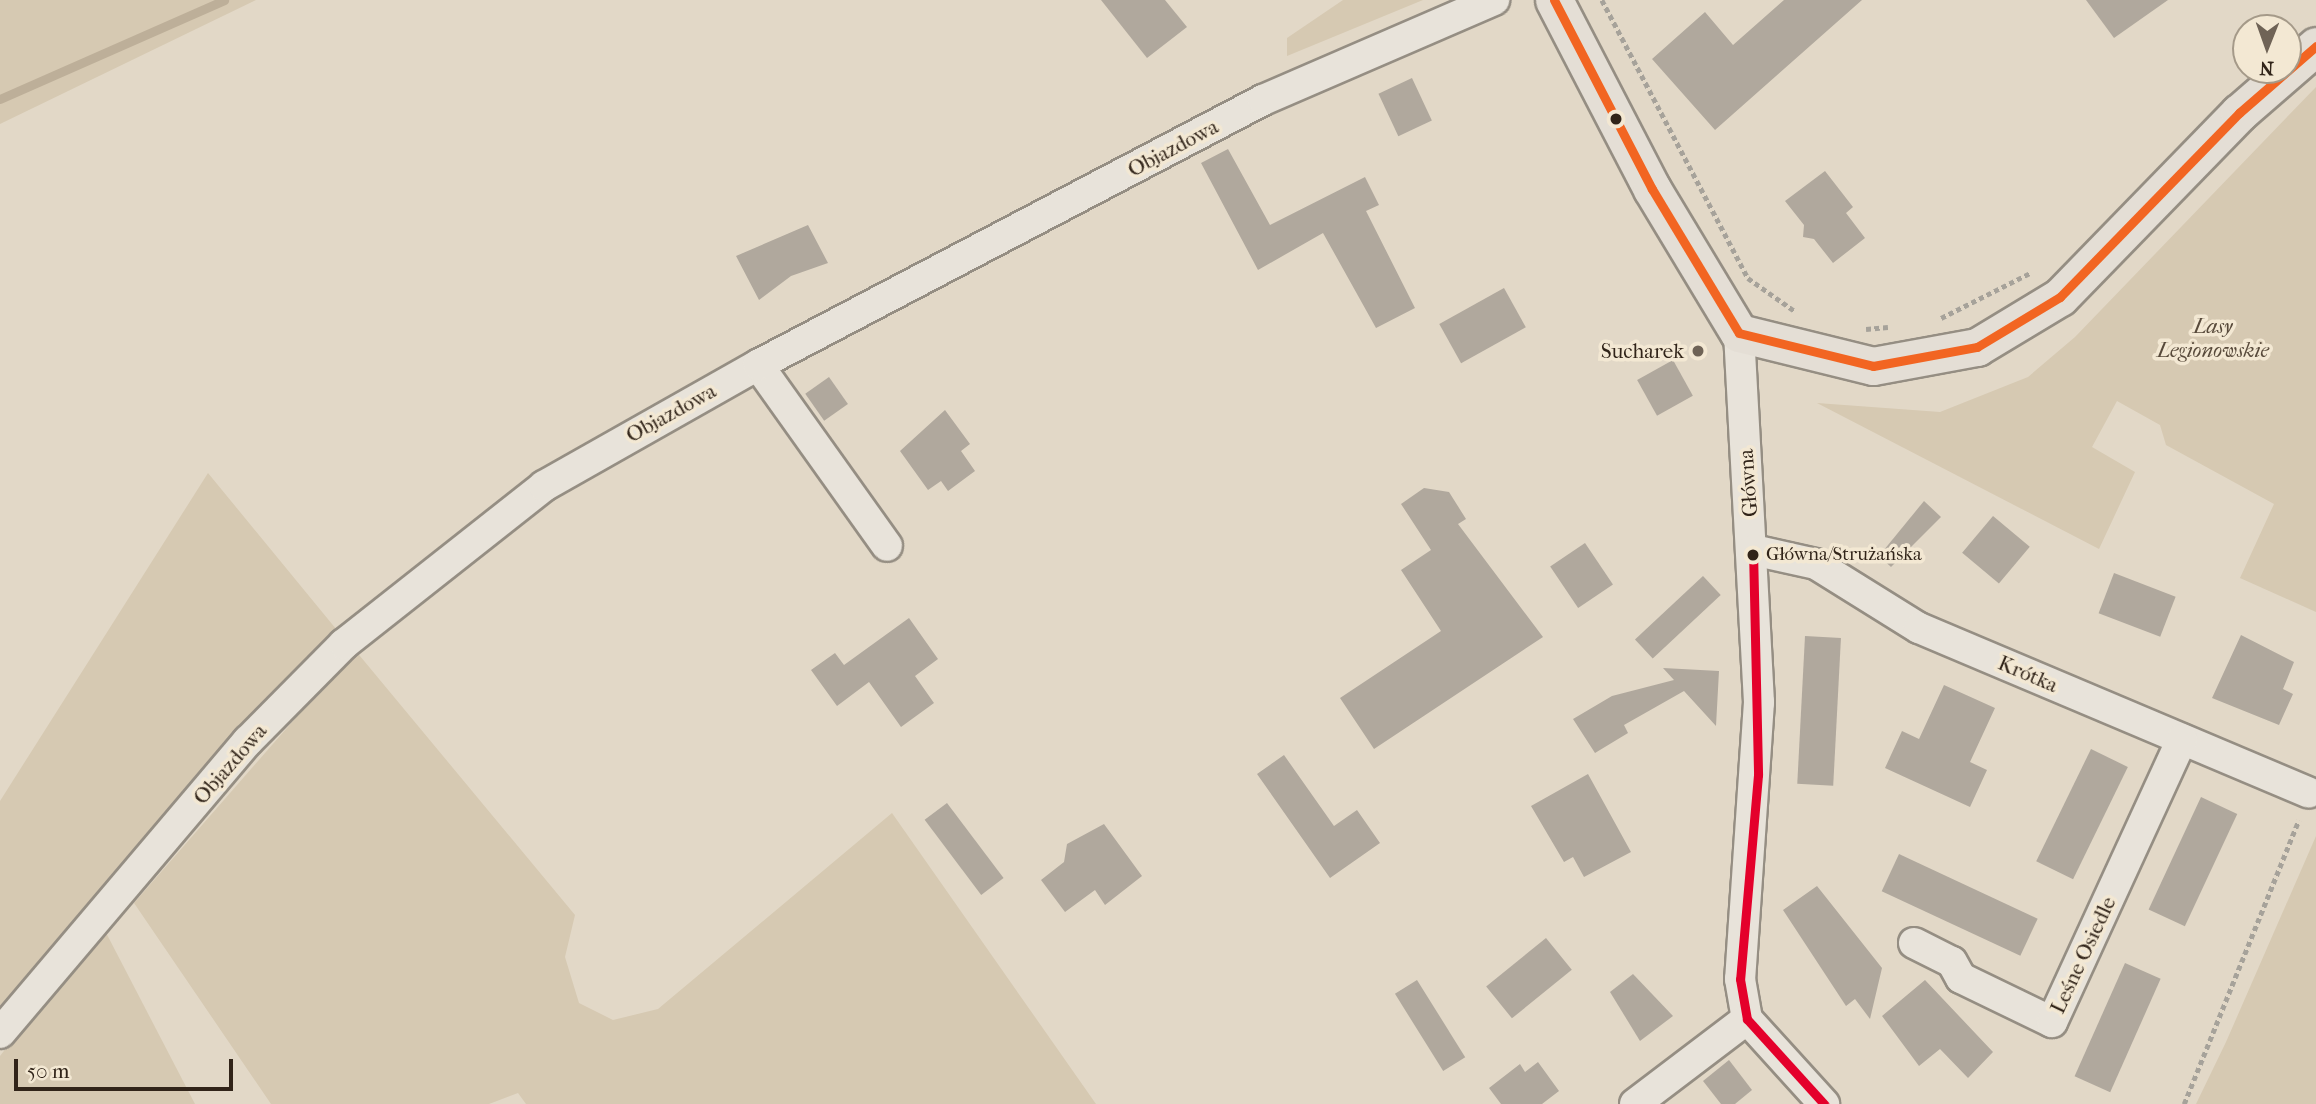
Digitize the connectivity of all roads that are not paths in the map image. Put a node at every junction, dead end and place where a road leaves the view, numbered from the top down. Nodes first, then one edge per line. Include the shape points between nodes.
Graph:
1 (1494, 0) edge
2 (1554, 0) edge
3 (2316, 46) edge
4 (1739, 333) junction
5 (758, 365) junction
6 (887, 546) dead end
7 (1753, 550) junction
8 (2182, 739) junction
9 (2309, 793) road end
10 (1914, 943) dead end
11 (1746, 1019) junction
12 (0, 1033) edge
13 (1635, 1104) edge
14 (1824, 1104) edge

1 - 5 street, Objazdowa via 1263,100
2 - 4 main road via 1652,189
3 - 4 main road via 2239,113 2060,297 2014,328 1942,358 1873,366
4 - 7 street, Główna
5 - 6 street
5 - 12 street, Objazdowa via 544,486 344,644 248,741
7 - 8 street, Krótka via 1816,564 1919,628
7 - 11 street, Główna via 1759,726 1740,936
8 - 9 street, Krótka
8 - 10 street, Leśne Osiedle via 2052,1022 1961,978 1952,962
11 - 13 street
11 - 14 street

